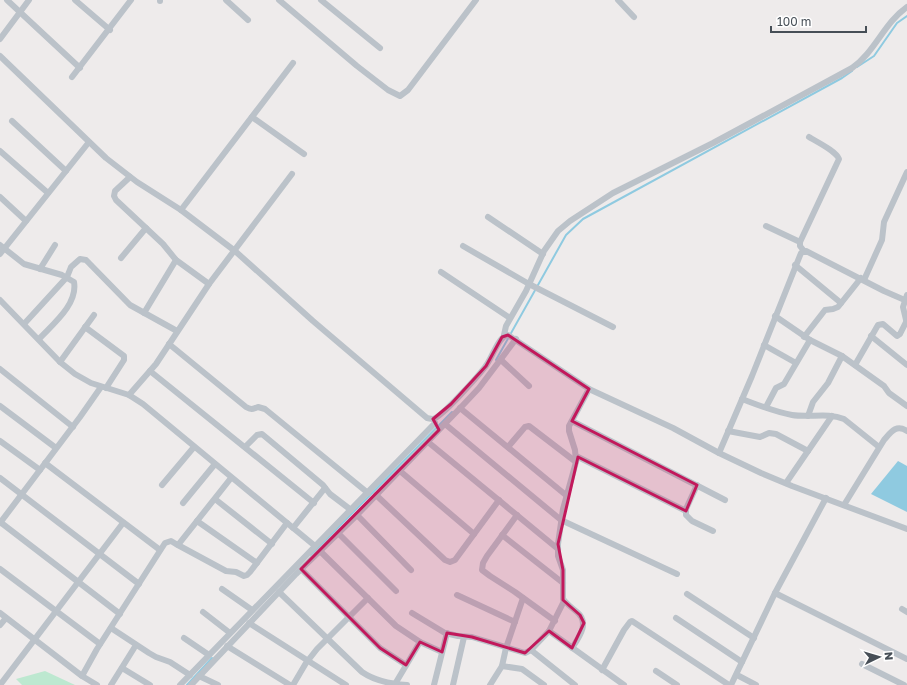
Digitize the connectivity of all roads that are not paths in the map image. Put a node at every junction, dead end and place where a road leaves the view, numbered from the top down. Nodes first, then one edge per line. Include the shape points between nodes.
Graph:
1 (7, 0) edge
2 (29, 0) edge
3 (75, 0) edge
4 (131, 0) edge
5 (226, 0) edge
6 (279, 0) edge
7 (291, 0) edge
8 (321, 0) edge
9 (476, 0) edge
10 (618, 0) edge
11 (287, 6) junction
12 (907, 7) edge
13 (20, 12) junction
14 (634, 17) dead end
15 (248, 20) dead end
16 (110, 30) junction
17 (0, 39) edge
18 (380, 48) dead end
19 (0, 56) edge
20 (293, 63) dead end
21 (80, 68) junction
22 (72, 77) dead end
23 (252, 117) junction
24 (12, 121) dead end
25 (809, 137) dead end
26 (89, 142) junction
27 (0, 150) edge
28 (304, 154) dead end
29 (66, 171) junction
30 (907, 172) edge
31 (292, 174) dead end
32 (130, 177) junction
33 (48, 193) junction
34 (0, 197) edge
35 (181, 210) junction
36 (488, 217) dead end
37 (26, 221) junction
38 (766, 226) dead end
39 (146, 228) junction
40 (800, 242) junction
41 (55, 245) dead end
42 (463, 246) dead end
43 (1, 249) edge
44 (235, 251) junction
45 (804, 251) junction
46 (543, 254) junction
47 (122, 258) dead end
48 (176, 260) junction
49 (795, 265) junction
50 (40, 269) junction
51 (441, 272) dead end
52 (67, 277) junction
53 (863, 279) junction
54 (209, 284) junction
55 (534, 286) junction
56 (906, 298) edge
57 (0, 300) edge
58 (841, 303) junction
59 (144, 313) junction
60 (94, 314) dead end
61 (775, 316) junction
62 (510, 318) junction
63 (906, 323) edge
64 (24, 324) junction
65 (85, 327) junction
66 (613, 327) dead end
67 (177, 331) junction
68 (506, 335) junction
69 (804, 336) junction
70 (871, 336) junction
71 (39, 339) junction
72 (515, 339) junction
73 (810, 340) junction
74 (169, 344) junction
75 (764, 345) junction
76 (842, 356) junction
77 (501, 360) junction
78 (60, 362) junction
79 (796, 363) junction
80 (856, 365) junction
81 (907, 365) edge
82 (0, 369) edge
83 (150, 371) junction
84 (529, 386) dead end
85 (104, 387) junction
86 (589, 389) junction
87 (129, 395) junction
88 (742, 399) junction
89 (0, 406) edge
90 (907, 406) edge
91 (766, 407) junction
92 (460, 408) junction
93 (808, 416) junction
94 (832, 416) junction
95 (572, 421) junction
96 (436, 424) junction
97 (445, 424) junction
98 (73, 427) junction
99 (906, 429) edge
100 (728, 431) junction
101 (0, 441) edge
102 (428, 442) junction
103 (194, 447) junction
104 (245, 447) junction
105 (880, 447) junction
106 (56, 448) junction
107 (508, 448) junction
108 (808, 451) junction
109 (719, 453) junction
110 (576, 459) junction
111 (45, 463) junction
112 (215, 464) junction
113 (40, 470) junction
114 (400, 471) junction
115 (0, 478) edge
116 (231, 478) junction
117 (786, 483) junction
118 (162, 485) dead end
119 (697, 486) junction
120 (325, 488) junction
121 (368, 493) junction
122 (22, 494) junction
123 (376, 495) junction
124 (567, 496) junction
125 (826, 498) junction
126 (215, 499) junction
127 (499, 500) junction
128 (725, 500) dead end
129 (183, 503) dead end
130 (314, 503) junction
131 (844, 505) junction
132 (351, 510) junction
133 (686, 511) junction
134 (356, 515) junction
135 (517, 515) junction
136 (562, 520) junction
137 (197, 521) junction
138 (0, 522) edge
139 (123, 523) junction
140 (287, 523) junction
141 (293, 528) junction
142 (907, 528) edge
143 (713, 531) dead end
144 (338, 533) junction
145 (474, 534) junction
146 (502, 535) junction
147 (272, 544) junction
148 (178, 545) junction
149 (318, 549) junction
150 (558, 549) junction
151 (160, 550) junction
152 (100, 553) junction
153 (257, 563) junction
154 (0, 569) edge
155 (301, 569) junction
156 (411, 570) dead end
157 (677, 574) dead end
158 (78, 583) junction
159 (563, 583) junction
160 (139, 584) junction
161 (222, 589) dead end
162 (396, 591) dead end
163 (280, 592) junction
164 (775, 593) junction
165 (457, 594) dead end
166 (687, 594) dead end
167 (368, 598) junction
168 (524, 598) junction
169 (564, 601) junction
170 (252, 610) junction
171 (56, 611) junction
172 (203, 612) dead end
173 (0, 613) edge
174 (412, 613) dead end
175 (120, 614) junction
176 (348, 617) junction
177 (6, 618) junction
178 (676, 618) dead end
179 (555, 620) junction
180 (515, 622) junction
181 (249, 623) junction
182 (0, 625) edge
183 (111, 628) junction
184 (549, 631) junction
185 (230, 633) junction
186 (447, 633) junction
187 (464, 637) junction
188 (184, 638) dead end
189 (327, 638) junction
190 (754, 638) junction
191 (35, 639) junction
192 (420, 642) junction
193 (100, 644) junction
194 (136, 645) junction
195 (227, 646) junction
196 (506, 648) junction
197 (572, 648) junction
198 (531, 650) junction
199 (442, 652) junction
200 (209, 655) junction
201 (907, 659) edge
202 (308, 661) junction
203 (742, 662) junction
204 (862, 664) dead end
205 (406, 665) junction
206 (502, 666) junction
207 (122, 668) junction
208 (602, 670) junction
209 (656, 671) dead end
210 (190, 675) junction
211 (736, 675) junction
212 (82, 676) junction
213 (199, 676) junction
214 (395, 684) junction
215 (493, 684) edge
216 (0, 685) edge
217 (97, 685) edge
218 (111, 685) edge
219 (150, 685) edge
220 (180, 685) edge
221 (190, 685) edge
222 (218, 685) edge
223 (290, 685) edge
224 (293, 685) edge
225 (346, 685) edge
226 (407, 685) edge
227 (434, 685) edge
228 (453, 685) edge
229 (544, 685) edge
230 (575, 685) edge
231 (624, 685) edge
232 (677, 685) edge
233 (730, 685) edge
234 (756, 685) edge
235 (904, 685) edge

1 - 13 street
2 - 13 street
3 - 16 street
4 - 16 street
5 - 15 street
6 - 11 street
7 - 11 street
8 - 18 street
9 - 11 street via 408,90 400,96 357,66
10 - 14 street
12 - 46 street via 852,68 713,143 613,193 558,231
13 - 17 street
13 - 21 street
16 - 21 street
19 - 26 street
20 - 23 street
21 - 22 street
23 - 28 street
23 - 35 street
24 - 29 street
25 - 40 street via 839,159
26 - 29 street
26 - 32 street
27 - 33 street
29 - 33 street
30 - 53 street via 884,222 882,240
31 - 44 street
32 - 35 street
32 - 39 street via 114,191 114,196
33 - 37 street
34 - 37 street
35 - 44 street
36 - 46 street
37 - 43 street
38 - 40 street
39 - 47 street
39 - 48 street
40 - 45 street
41 - 50 street
42 - 55 street
43 - 50 street via 24,264
44 - 54 street
44 - 96 street via 420,414
45 - 49 street via 799,255
45 - 53 street
46 - 55 street
48 - 54 street
48 - 59 street
49 - 58 street
49 - 61 street
50 - 52 street
51 - 62 street
52 - 59 street via 77,261 86,260 130,305
52 - 64 street
52 - 71 street via 74,282 73,299
53 - 56 street via 884,291
53 - 58 street
54 - 67 street
55 - 62 street
55 - 66 street
56 - 63 street via 903,307
57 - 64 street
58 - 69 street via 836,308 825,310
59 - 67 street
60 - 65 street
61 - 69 street
61 - 75 street
62 - 68 street via 506,326
63 - 70 street via 899,336 880,324
64 - 71 street
65 - 78 street
65 - 85 street via 124,356 124,360
67 - 74 street
68 - 72 street
68 - 96 street via 502,337 486,366 438,416
69 - 73 street
70 - 80 street
70 - 81 street
71 - 78 street
72 - 77 street
72 - 86 street
73 - 76 street
73 - 79 street
74 - 83 street
74 - 121 street via 246,407 265,409
75 - 79 street
75 - 88 street
76 - 80 street
76 - 93 street via 828,383 813,402
77 - 84 street
77 - 92 street
78 - 85 street via 75,374
79 - 91 street via 784,384 776,388
80 - 90 street
82 - 98 street
83 - 87 street
83 - 104 street
85 - 87 street
85 - 98 street
86 - 95 street
86 - 109 street via 673,428
87 - 103 street
88 - 91 street
88 - 100 street
89 - 106 street
91 - 93 street via 789,414
92 - 97 street
92 - 107 street
93 - 94 street
94 - 105 street via 844,419
94 - 108 street
95 - 110 street via 569,431
95 - 119 street
96 - 97 street
96 - 102 street
96 - 121 street
97 - 136 street
98 - 106 street
99 - 105 street via 893,430
100 - 108 street via 760,437 769,432
100 - 109 street
101 - 113 street
102 - 114 street
102 - 127 street
103 - 112 street
103 - 118 street
104 - 120 street via 257,435 262,434
104 - 130 street
105 - 131 street
106 - 111 street
107 - 110 street via 525,427 529,426
107 - 124 street
108 - 117 street
109 - 117 street
110 - 124 street
110 - 133 street
111 - 113 street
111 - 139 street
112 - 116 street
112 - 129 street
113 - 122 street
114 - 123 street
114 - 145 street
115 - 122 street
116 - 126 street
116 - 140 street
117 - 125 street
119 - 128 street
119 - 133 street
120 - 130 street
120 - 132 street
121 - 132 street
122 - 138 street
122 - 152 street
123 - 134 street
123 - 145 street via 448,562 455,560
124 - 136 street
125 - 131 street
125 - 164 street
126 - 137 street
126 - 147 street
127 - 135 street
127 - 145 street
130 - 141 street
131 - 142 street
132 - 149 street
133 - 143 street via 690,520
134 - 144 street
134 - 156 street
135 - 146 street
135 - 150 street
136 - 150 street
136 - 157 street
137 - 148 street
137 - 153 street
138 - 158 street
139 - 151 street
139 - 152 street
140 - 141 street
140 - 147 street
141 - 149 street
144 - 149 street
144 - 162 street
146 - 159 street
146 - 168 street via 483,563 482,570
147 - 153 street
148 - 151 street via 168,541
148 - 153 street via 226,571 244,576
149 - 155 street
149 - 167 street
149 - 170 street
150 - 159 street via 563,568
151 - 160 street
152 - 158 street
152 - 160 street
154 - 171 street
155 - 163 street
155 - 176 street
158 - 171 street
158 - 175 street
159 - 169 street
160 - 175 street
161 - 170 street
163 - 181 street
163 - 189 street
164 - 190 street
164 - 201 street
165 - 180 street
166 - 190 street
167 - 176 street
167 - 192 street via 396,626
168 - 179 street
168 - 180 street
169 - 179 street
169 - 197 street via 580,615 584,623 580,636
170 - 185 street
171 - 191 street
171 - 193 street
172 - 185 street
173 - 177 street
174 - 186 street
175 - 183 street
176 - 189 street
176 - 205 street via 380,648
177 - 182 street
177 - 191 street
178 - 203 street
179 - 184 street
180 - 196 street
181 - 195 street
181 - 202 street
183 - 193 street
183 - 194 street
184 - 197 street
184 - 198 street
185 - 200 street
186 - 187 street
186 - 199 street
187 - 196 street via 472,637
187 - 228 street
188 - 200 street
189 - 202 street
189 - 214 street via 362,672
190 - 203 street
191 - 212 street
191 - 216 street
192 - 199 street
192 - 205 street
193 - 212 street
194 - 207 street
194 - 210 street
195 - 213 street
195 - 223 street
196 - 198 street via 525,653
196 - 206 street
197 - 208 street
198 - 230 street
199 - 227 street
200 - 210 street
202 - 224 street
202 - 225 street
203 - 211 street
204 - 235 street
205 - 214 street
206 - 215 street
206 - 229 street via 522,670
207 - 218 street
207 - 219 street
208 - 231 street
208 - 233 street via 624,630 632,621
209 - 232 street
210 - 220 street
211 - 233 street
211 - 234 street
212 - 217 street
213 - 221 street
213 - 222 street
214 - 226 street

